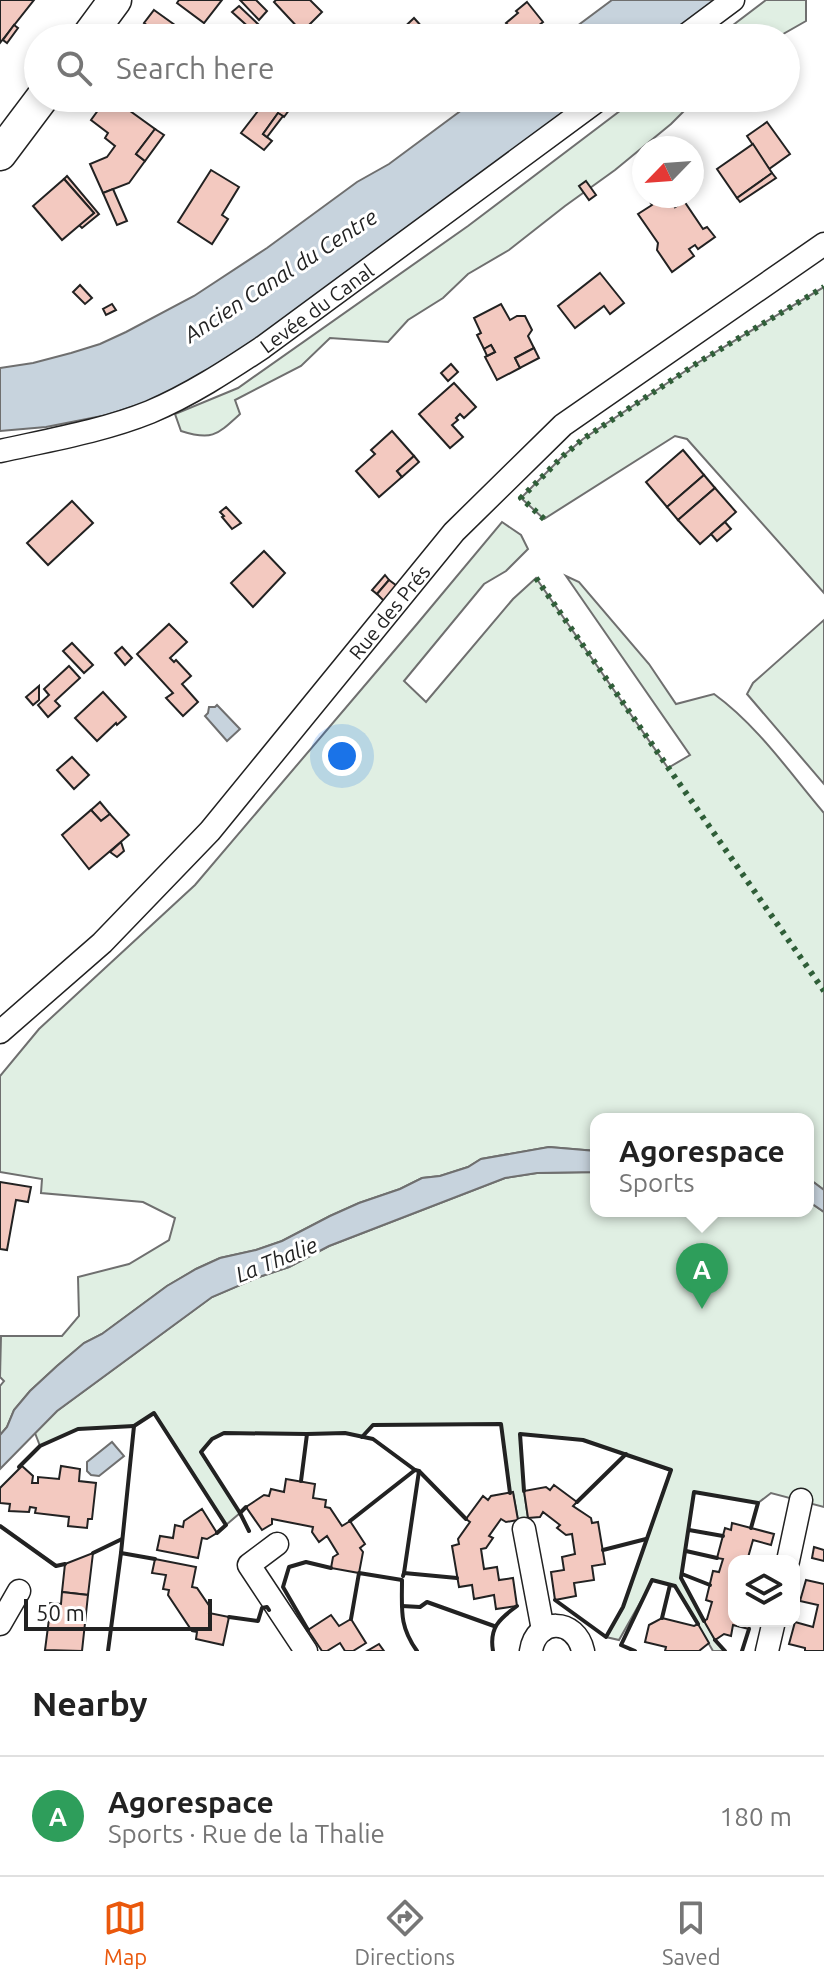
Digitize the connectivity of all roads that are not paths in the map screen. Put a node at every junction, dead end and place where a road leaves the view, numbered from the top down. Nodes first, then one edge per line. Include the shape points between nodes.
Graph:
1 (115, 0) edge
2 (733, 0) edge
3 (97, 24) edge
4 (701, 24) edge
5 (32, 112) edge
6 (582, 112) edge
7 (0, 154) edge
8 (824, 244) edge
9 (0, 451) edge
10 (0, 1032) edge
11 (801, 1500) dead end
12 (524, 1529) dead end
13 (277, 1544) dead end
14 (789, 1555) edge
15 (19, 1591) dead end
16 (0, 1624) edge
17 (773, 1627) edge
18 (543, 1630) junction
19 (306, 1651) edge
20 (531, 1651) edge
21 (583, 1651) edge
22 (767, 1651) edge

1 - 3 main road
2 - 4 street
5 - 7 main road
6 - 9 street, Levée du Canal via 224,373 150,412
8 - 10 street, Rue des Prés via 563,425 454,532 210,831 102,943
11 - 14 street
12 - 18 street
13 - 19 street via 249,1565
15 - 16 street
17 - 22 street
18 - 20 street
18 - 21 street via 566,1627 581,1641

